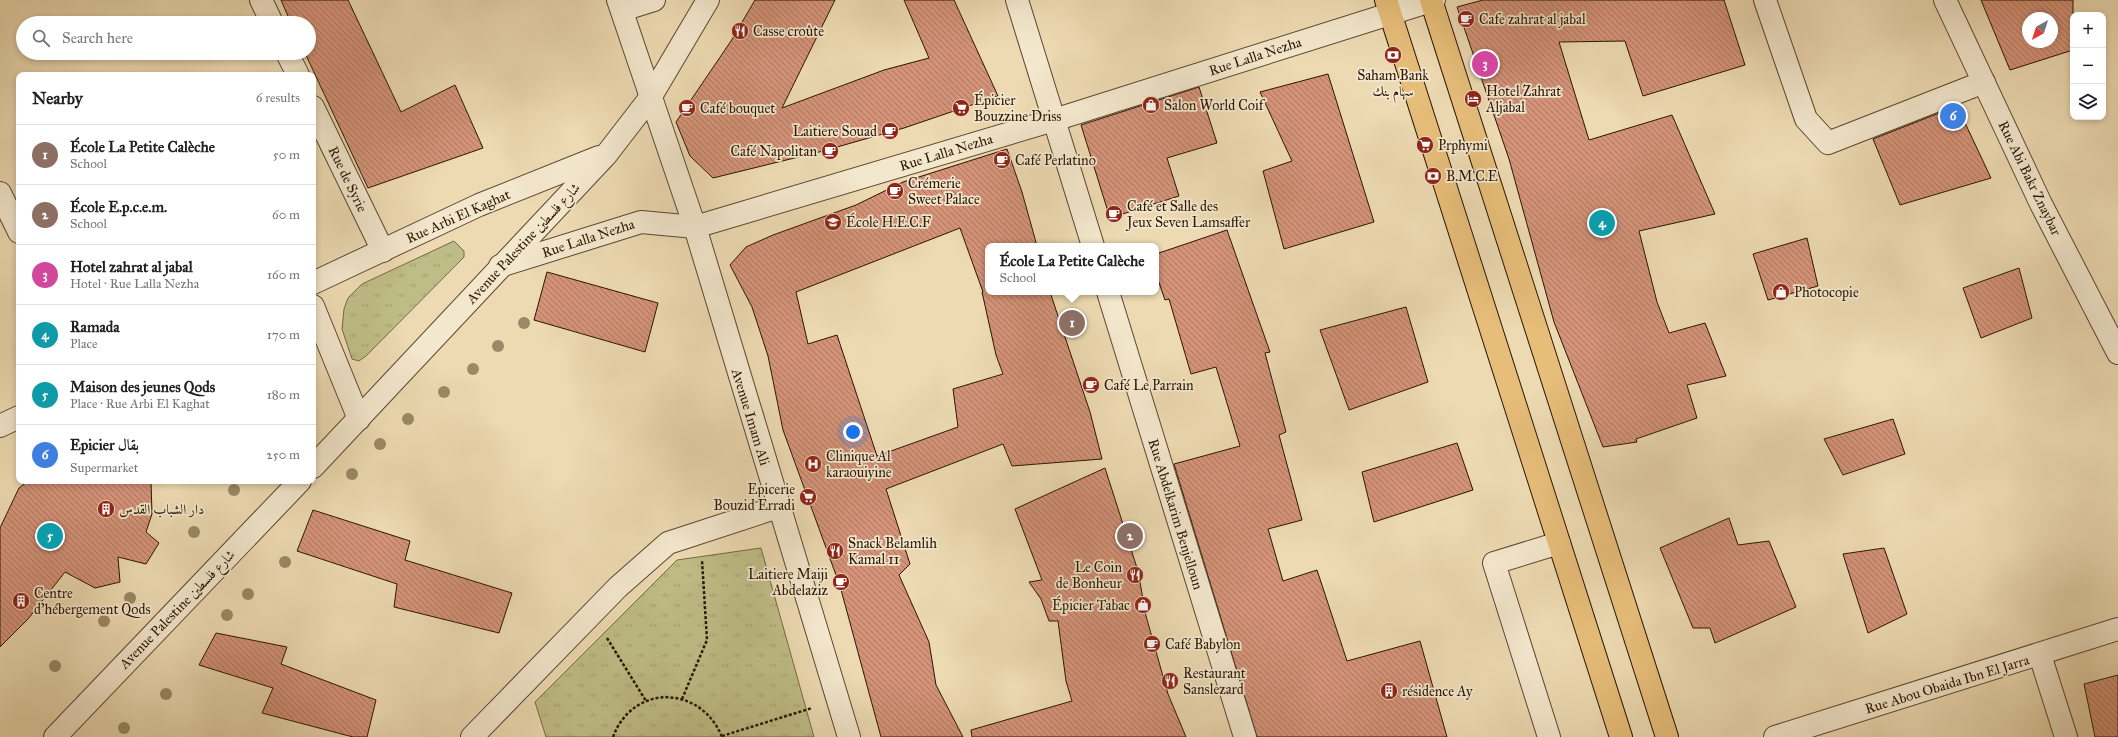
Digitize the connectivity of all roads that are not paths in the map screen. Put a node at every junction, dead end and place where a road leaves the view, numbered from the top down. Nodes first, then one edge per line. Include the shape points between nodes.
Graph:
1 (261, 0) edge
2 (654, 0) edge
3 (708, 0) edge
4 (1017, 0) edge
5 (1432, 0) edge
6 (1765, 0) edge
7 (1945, 0) edge
8 (620, 5) edge
9 (1388, 7) edge
10 (269, 16) edge
11 (290, 60) edge
12 (296, 72) edge
13 (1984, 82) junction
14 (650, 98) junction
15 (316, 113) edge
16 (1054, 120) junction
17 (606, 155) junction
18 (0, 193) edge
19 (16, 226) edge
20 (695, 227) junction
21 (1092, 243) edge
22 (383, 251) junction
23 (500, 266) junction
24 (316, 282) edge
25 (1109, 295) edge
26 (316, 313) edge
27 (2118, 353) edge
28 (16, 418) edge
29 (359, 418) junction
30 (0, 426) edge
31 (316, 464) edge
32 (297, 484) edge
33 (778, 507) junction
34 (1559, 543) junction
35 (2118, 630) edge
36 (2040, 655) junction
37 (55, 737) edge
38 (472, 737) edge
39 (849, 737) edge
40 (1245, 737) edge
41 (1549, 737) edge
42 (1621, 737) edge
43 (1667, 737) edge
44 (1776, 737) edge
45 (2066, 737) edge

1 - 10 street
2 - 8 street
3 - 14 street, Avenue Palestine شارع فلسطين
4 - 16 street
5 - 9 street, Rue Lalla Nezha
5 - 43 main road
6 - 13 street via 1806,119 1828,143
7 - 13 street, Rue Abi Bakr Znaybar
8 - 14 street, Avenue Imam Ali
9 - 16 street, Rue Lalla Nezha
9 - 34 main road
11 - 12 street
13 - 27 street, Rue Abi Bakr Znaybar via 2041,204
14 - 17 street, Avenue Palestine شارع فلسطين
14 - 20 street, Avenue Imam Ali
15 - 22 street, Rue de Syrie
16 - 20 street, Rue Lalla Nezha
16 - 21 street
17 - 22 street, Rue Arbi El Kaghat via 479,205
17 - 23 street, Avenue Palestine شارع فلسطين
18 - 19 street
20 - 23 street, Rue Lalla Nezha via 641,222
20 - 33 street, Avenue Imam Ali
22 - 24 street, Rue Arbi El Kaghat
23 - 29 street, Avenue Palestine شارع فلسطين
25 - 40 street, Rue Abdelkarim Benjelloun
26 - 29 street
28 - 30 street
29 - 31 street, Avenue Palestine شارع فلسطين
32 - 37 street, Avenue Palestine شارع فلسطين
33 - 38 street via 668,543 618,587
33 - 39 street, Avenue Imam Ali
34 - 41 street via 1494,563
34 - 42 main road
35 - 36 street, Rue Abou Obaida Ibn El Jarra
36 - 44 street, Rue Abou Obaida Ibn El Jarra
36 - 45 street

